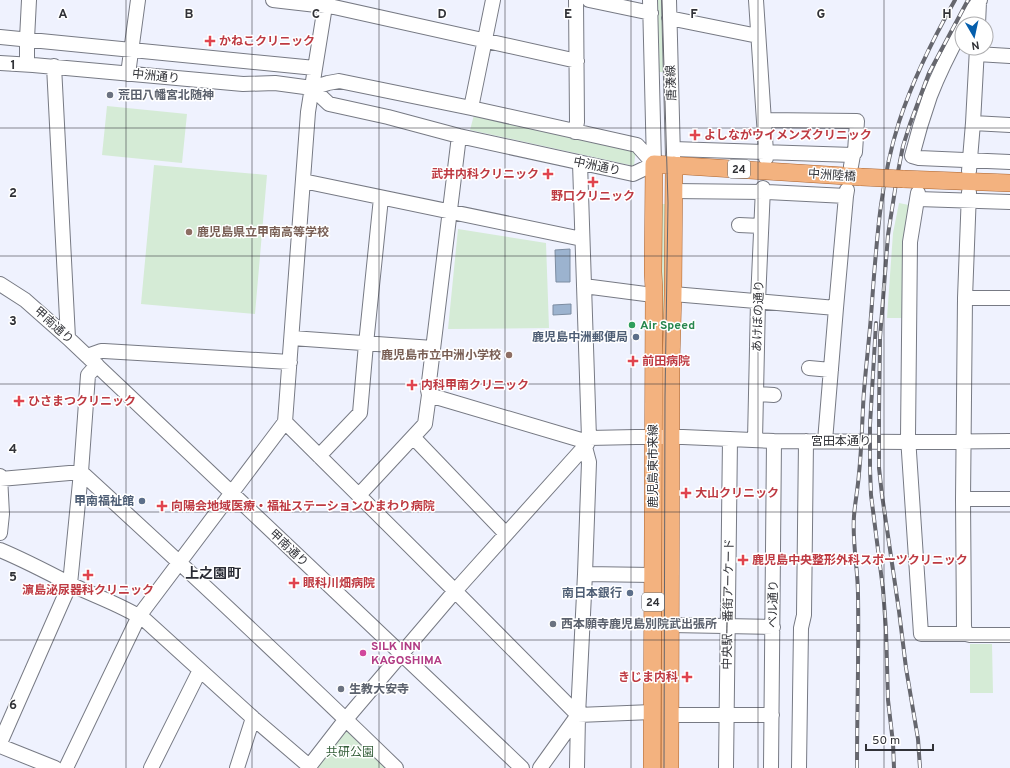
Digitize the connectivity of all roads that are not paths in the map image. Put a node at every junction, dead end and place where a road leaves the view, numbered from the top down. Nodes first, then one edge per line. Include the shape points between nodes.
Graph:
1 (29, 0) edge
2 (138, 0) edge
3 (273, 0) edge
4 (493, 0) edge
5 (576, 0) edge
6 (589, 0) edge
7 (669, 0) edge
8 (756, 0) edge
9 (979, 1) edge
10 (325, 3) edge
11 (651, 6) edge
12 (969, 16) edge
13 (978, 16) edge
14 (669, 18) junction
15 (758, 36) junction
16 (0, 37) edge
17 (27, 39) junction
18 (486, 40) junction
19 (954, 44) edge
20 (131, 50) junction
21 (994, 54) edge
22 (977, 56) edge
23 (1010, 56) edge
24 (577, 61) junction
25 (0, 63) edge
26 (28, 64) junction
27 (54, 66) junction
28 (315, 68) junction
29 (128, 74) junction
30 (312, 88) junction
31 (471, 108) junction
32 (764, 120) junction
33 (973, 123) junction
34 (1010, 125) edge
35 (575, 132) junction
36 (459, 136) junction
37 (766, 155) junction
38 (673, 157) junction
39 (1010, 162) edge
40 (580, 163) junction
41 (654, 164) junction
42 (855, 166) junction
43 (970, 166) junction
44 (303, 181) junction
45 (1010, 183) edge
46 (762, 190) junction
47 (673, 191) junction
48 (968, 196) junction
49 (381, 198) junction
50 (1010, 202) edge
51 (450, 212) junction
52 (739, 225) dead end
53 (761, 226) junction
54 (582, 239) junction
55 (0, 284) edge
56 (584, 286) junction
57 (673, 294) junction
58 (653, 295) junction
59 (965, 298) junction
60 (1010, 298) edge
61 (758, 301) junction
62 (836, 308) junction
63 (68, 338) junction
64 (292, 338) junction
65 (366, 344) junction
66 (433, 348) junction
67 (92, 361) junction
68 (290, 362) junction
69 (809, 368) dead end
70 (831, 370) junction
71 (756, 394) junction
72 (429, 395) junction
73 (774, 395) dead end
74 (285, 422) junction
75 (653, 437) junction
76 (672, 437) junction
77 (414, 438) junction
78 (730, 439) junction
79 (755, 440) junction
80 (774, 441) junction
81 (806, 441) junction
82 (825, 441) junction
83 (908, 442) junction
84 (964, 442) junction
85 (1010, 442) edge
86 (587, 443) junction
87 (318, 456) junction
88 (82, 472) junction
89 (0, 476) edge
90 (0, 480) edge
91 (232, 493) junction
92 (359, 495) junction
93 (963, 499) junction
94 (1010, 499) edge
95 (1, 513) edge
96 (0, 533) edge
97 (506, 534) junction
98 (0, 550) edge
99 (179, 562) junction
100 (585, 574) junction
101 (653, 575) junction
102 (70, 584) junction
103 (455, 591) junction
104 (139, 616) junction
105 (671, 625) junction
106 (728, 626) junction
107 (772, 627) junction
108 (966, 634) junction
109 (1010, 635) edge
110 (402, 654) junction
111 (200, 670) junction
112 (652, 712) junction
113 (578, 715) junction
114 (670, 715) junction
115 (726, 715) junction
116 (772, 715) junction
117 (253, 718) junction
118 (346, 719) junction
119 (0, 743) edge
120 (0, 746) edge
121 (309, 767) edge
122 (55, 768) edge
123 (66, 768) edge
124 (151, 768) edge
125 (236, 768) edge
126 (396, 768) edge
127 (522, 768) edge
128 (540, 768) edge
129 (577, 768) edge
130 (652, 768) edge
131 (670, 768) edge
132 (726, 768) edge
133 (772, 768) edge
134 (799, 768) edge

1 - 17 street
2 - 20 street
3 - 10 street
4 - 18 street
5 - 24 street
6 - 11 street
7 - 14 street, 唐湊線
8 - 15 street
9 - 12 street
9 - 13 street
10 - 18 street
10 - 28 street
11 - 41 street, 唐湊線
14 - 15 street
14 - 38 street, 唐湊線
15 - 32 street
16 - 17 street
17 - 20 street
17 - 26 street
18 - 24 street
18 - 31 street
19 - 43 street via 930,97 912,156 919,164
20 - 28 street
20 - 29 street
21 - 23 street
22 - 33 street
24 - 35 street
25 - 26 street, 中洲通り
26 - 27 street, 中洲通り
27 - 29 street, 中洲通り
27 - 63 street
28 - 30 street
29 - 30 street, 中洲通り via 244,84 275,83
30 - 31 street, 中洲通り via 339,81
30 - 36 street, 中洲通り via 330,104
30 - 44 street
31 - 35 street, 中洲通り
32 - 37 street
32 - 42 street via 856,121
33 - 34 street
33 - 43 street
35 - 41 street, 中洲通り via 638,145
36 - 40 street, 中洲通り
36 - 51 street
37 - 38 street
37 - 42 street
38 - 41 main road, 中洲陸橋 / 24
38 - 42 main road, 中洲陸橋 / 24
38 - 47 main road, 鹿児島東市来線 / 24
39 - 43 street
40 - 41 street, 中洲通り via 633,174
40 - 54 street
41 - 58 main road, 鹿児島東市来線 / 24
42 - 45 main road, 中洲陸橋 / 24, bridge via 903,179
44 - 49 street
44 - 64 street
46 - 47 street
46 - 53 street, あけぼの通り
46 - 62 street via 847,193
47 - 57 main road, 鹿児島東市来線 / 24
48 - 50 street
48 - 59 street
48 - 83 street via 918,196 910,242
49 - 51 street
49 - 65 street
51 - 54 street
51 - 66 street
52 - 53 street
53 - 61 street, あけぼの通り
54 - 56 street
55 - 63 street, 甲南通り via 25,300
56 - 58 street
56 - 86 street
57 - 61 street
57 - 76 main road, 鹿児島東市来線 / 24
58 - 75 main road, 鹿児島東市来線 / 24
59 - 60 street
59 - 84 street
61 - 62 street
61 - 71 street, あけぼの通り
62 - 70 street
63 - 67 street, 甲南通り
64 - 65 street
64 - 68 street
65 - 66 street
65 - 87 street via 360,413
66 - 72 street
67 - 68 street via 104,351
67 - 88 street via 88,375
67 - 91 street, 甲南通り
68 - 74 street
69 - 70 street
70 - 82 street
71 - 73 street
71 - 79 street, あけぼの通り
72 - 77 street via 425,424
72 - 86 street, 宮田本通り
74 - 87 street
74 - 91 street
75 - 76 street, 宮田本通り
75 - 86 street, 宮田本通り
75 - 101 main road, 鹿児島東市来線 / 24
76 - 78 street, 宮田本通り
76 - 105 main road, 鹿児島東市来線 / 24
77 - 92 street
77 - 97 street
78 - 79 street, 宮田本通り
78 - 106 street, 中央駅一番街アーケード
79 - 80 street, 宮田本通り
80 - 81 street, 宮田本通り
80 - 107 street, ベル通り
81 - 82 street, 宮田本通り
81 - 134 street
82 - 83 street, 宮田本通り
83 - 84 street, 宮田本通り
83 - 108 street via 921,634
84 - 85 street, 宮田本通り
84 - 93 street
86 - 97 street
86 - 100 street via 589,462
87 - 92 street
88 - 90 street
88 - 99 street
88 - 102 street
89 - 90 street
90 - 95 street
91 - 99 street
91 - 110 street, 甲南通り
92 - 103 street
93 - 94 street
93 - 108 street
95 - 96 street
97 - 103 street
98 - 102 street
99 - 104 street
99 - 118 street
100 - 101 street
100 - 113 street
101 - 112 main road, 鹿児島東市来線 / 24
102 - 104 street
102 - 119 street
103 - 110 street
103 - 113 street
104 - 111 street
104 - 123 street
105 - 106 street
105 - 114 main road, 鹿児島東市来線 / 24
106 - 107 street
106 - 115 street, 中央駅一番街アーケード
107 - 116 street, ベル通り
108 - 109 street
110 - 118 street
110 - 127 street, 甲南通り
111 - 117 street
111 - 124 street
112 - 113 street
112 - 130 main road, 鹿児島東市来線 / 24
113 - 128 street
113 - 129 street
114 - 115 street
114 - 131 main road, 鹿児島東市来線 / 24
115 - 116 street
115 - 132 street, 中央駅一番街アーケード
116 - 133 street, ベル通り
117 - 121 street
117 - 125 street
118 - 121 street
118 - 126 street
120 - 122 street

